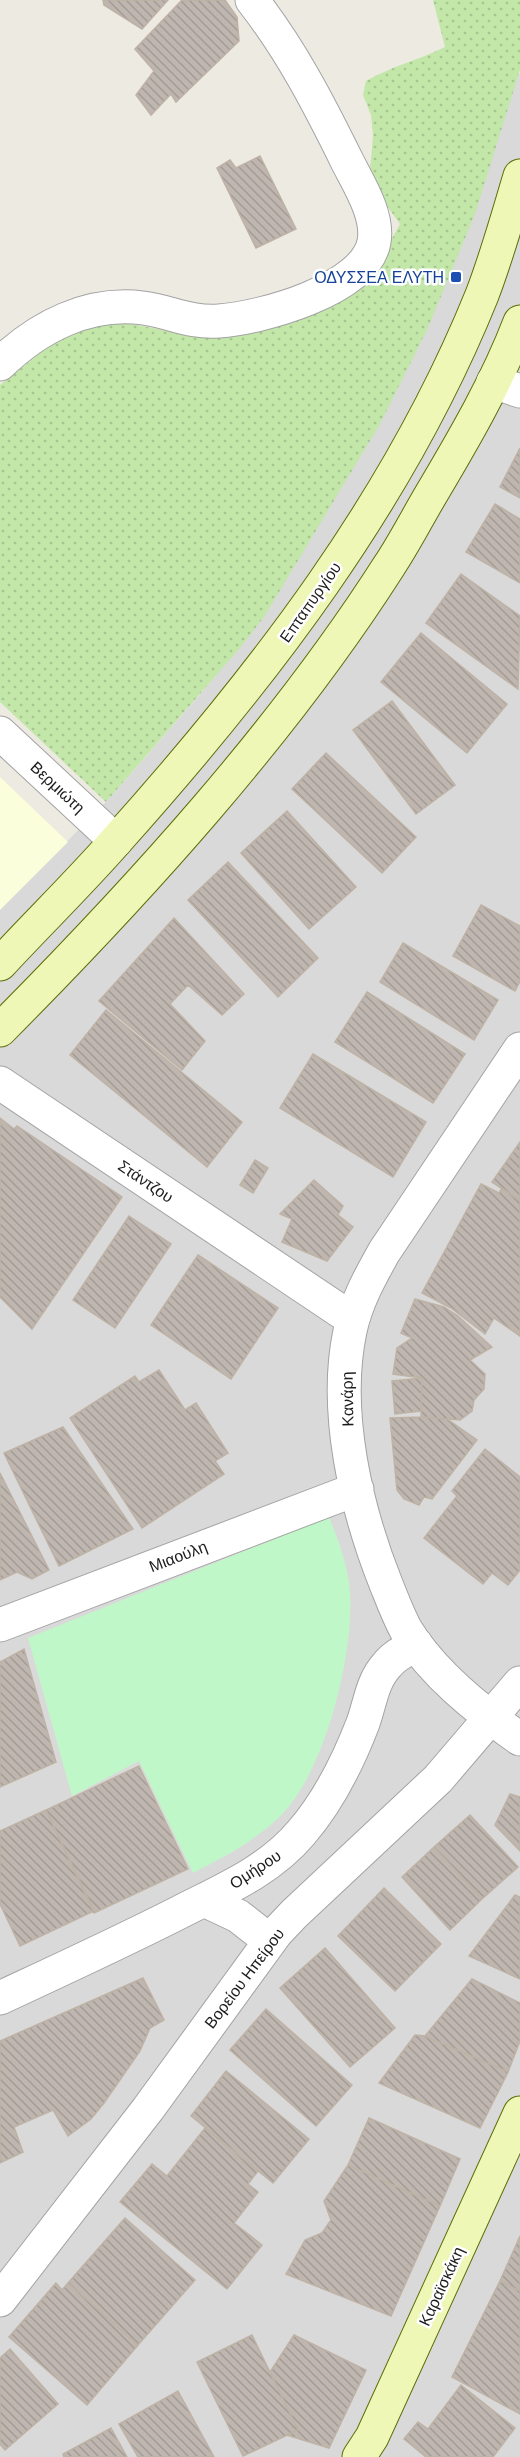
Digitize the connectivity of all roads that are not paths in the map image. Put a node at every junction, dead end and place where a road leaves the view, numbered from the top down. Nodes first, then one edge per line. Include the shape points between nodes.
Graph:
1 (252, 0) edge
2 (520, 176) edge
3 (520, 322) edge
4 (0, 364) edge
5 (507, 386) edge
6 (0, 733) edge
7 (116, 841) junction
8 (0, 964) edge
9 (0, 1030) edge
10 (520, 1049) edge
11 (0, 1083) edge
12 (352, 1319) junction
13 (357, 1489) junction
14 (0, 1624) edge
15 (416, 1644) junction
16 (520, 1683) edge
17 (490, 1718) junction
18 (520, 1739) edge
19 (204, 1900) junction
20 (270, 1941) junction
21 (0, 1998) edge
22 (520, 2113) edge
23 (0, 2300) edge
24 (359, 2457) edge

1 - 4 street via 299,68 360,188 375,229 369,254 339,283 276,309 234,320 203,321 145,308 87,312 40,330
2 - 7 main road, Επταπυργίου via 488,280 471,319 414,438 374,507 271,656
3 - 5 main road
5 - 9 main road via 467,433 390,565 319,666 149,873
6 - 7 street, Βερμιώτη
7 - 8 main road, Επταπυργίου
10 - 12 street, Κανάρη via 384,1252
11 - 12 street, Στάντζου
12 - 13 street, Κανάρη via 345,1404
13 - 14 street, Μιαούλη
13 - 15 street, Κανάρη via 382,1575
15 - 17 street, Κανάρη
15 - 19 street, Ομήρου via 382,1670 341,1773 300,1834 260,1870
16 - 17 street, Βορείου Ηπείρου
17 - 18 street, Κανάρη
17 - 20 street, Βορείου Ηπείρου via 438,1779
19 - 20 street via 238,1916
19 - 21 street, Ομήρου
20 - 23 street, Βορείου Ηπείρου via 148,2109
22 - 24 main road, Καραϊσκάκη via 372,2437

